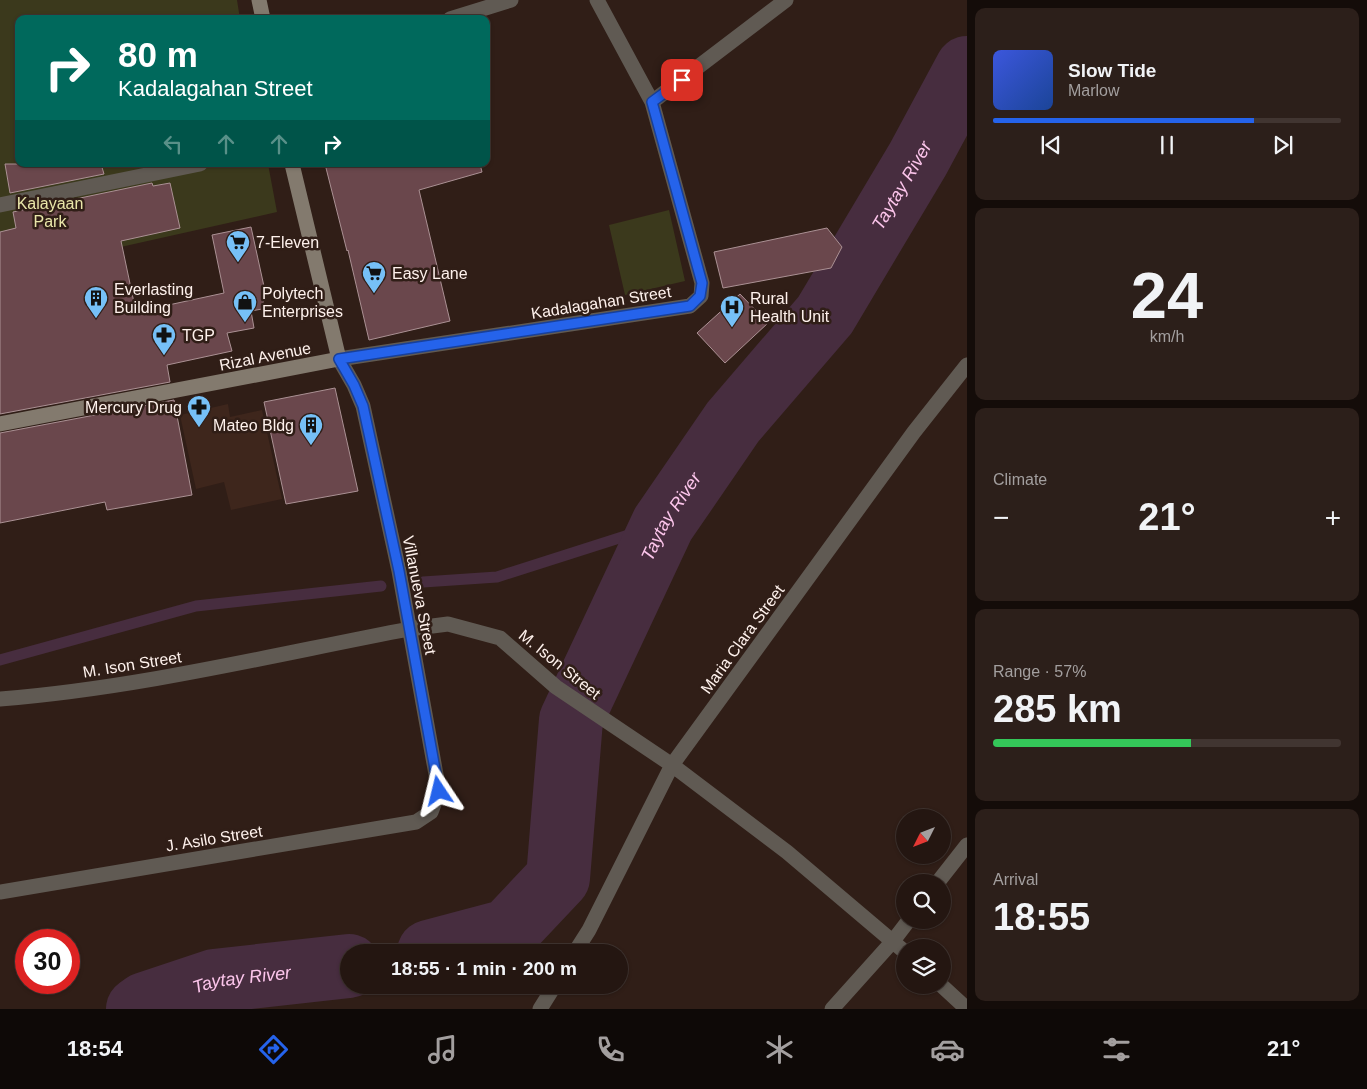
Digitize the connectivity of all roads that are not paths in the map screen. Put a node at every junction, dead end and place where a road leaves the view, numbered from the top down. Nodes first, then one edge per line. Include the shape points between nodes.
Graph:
1 (259, 0) edge
2 (511, 0) edge
3 (597, 0) edge
4 (786, 0) edge
5 (262, 15) edge
6 (463, 15) edge
7 (652, 102) junction
8 (185, 167) edge
9 (293, 167) edge
10 (0, 205) edge
11 (339, 359) junction
12 (967, 365) edge
13 (0, 424) edge
14 (409, 629) junction
15 (0, 699) edge
16 (672, 766) junction
17 (431, 812) joint
18 (967, 845) edge
19 (944, 874) edge
20 (0, 892) edge
21 (902, 929) edge
22 (893, 941) junction
23 (580, 944) edge
24 (896, 944) edge
25 (549, 994) edge
26 (951, 994) edge
27 (540, 1009) edge
28 (832, 1009) edge
29 (967, 1009) edge

1 - 5 main road
2 - 6 street
3 - 7 street, Kadalagahan Street
4 - 7 street
7 - 11 street, Kadalagahan Street via 702,283 700,296 690,306
8 - 10 street
9 - 11 main road, Rizal Avenue
11 - 13 main road, Rizal Avenue
11 - 14 street, Villanueva Street via 363,406
12 - 16 street, Maria Clara Street via 914,432
14 - 15 street, M. Ison Street via 153,679
14 - 16 street, M. Ison Street via 448,624 500,638 556,687
14 - 17 street, Villanueva Street via 439,791
16 - 22 street, M. Ison Street via 787,852
16 - 23 street, Maria Clara Street
17 - 20 street, J. Asilo Street via 416,822
18 - 19 street
21 - 22 street
22 - 24 street, M. Ison Street
22 - 28 street
25 - 27 street
26 - 29 street

